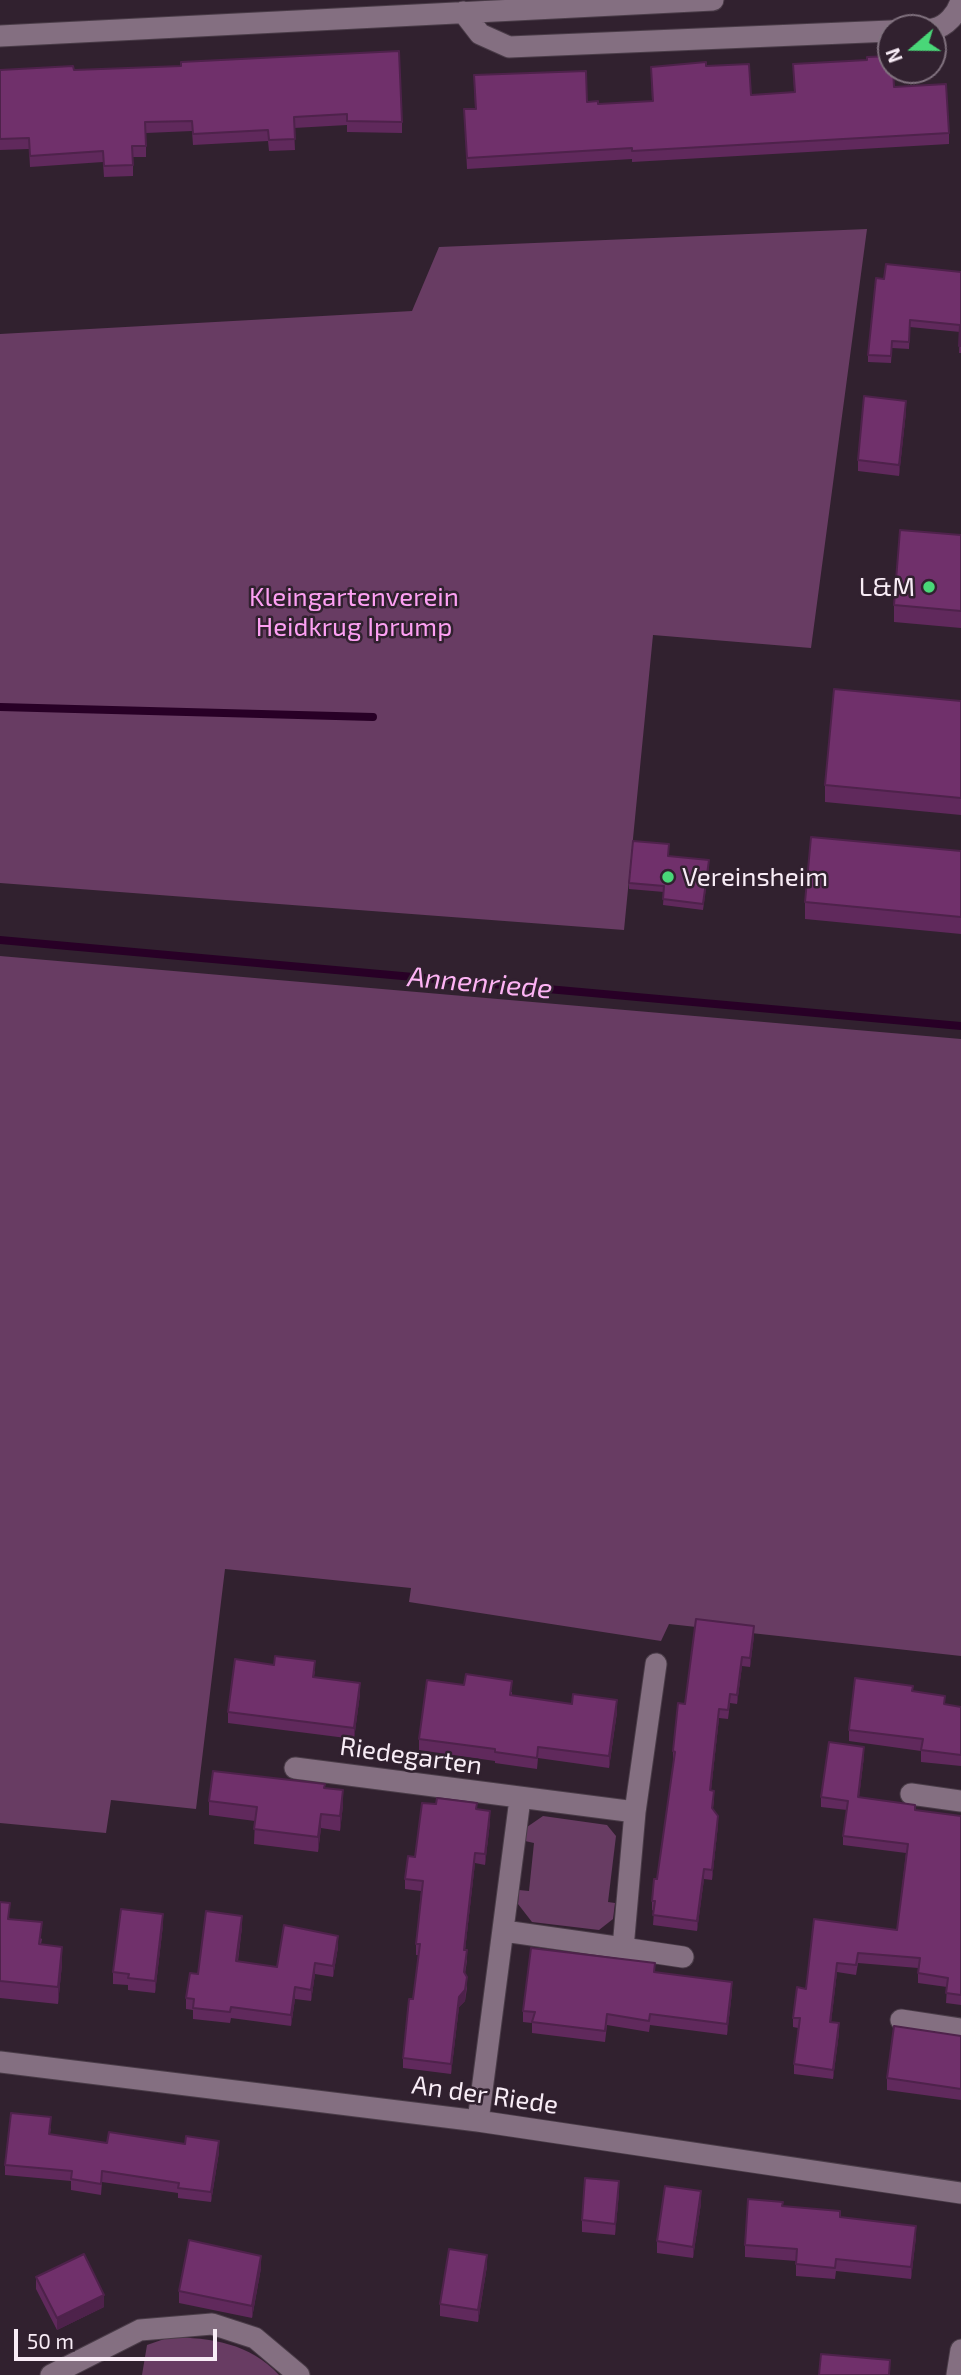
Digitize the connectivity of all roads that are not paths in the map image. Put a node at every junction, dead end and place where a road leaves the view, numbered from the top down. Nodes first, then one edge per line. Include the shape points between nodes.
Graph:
1 (713, 0) edge
2 (961, 0) edge
3 (463, 12) junction
4 (947, 21) edge
5 (877, 32) edge
6 (0, 36) edge
7 (656, 1664) dead end
8 (295, 1768) dead end
9 (911, 1794) dead end
10 (520, 1799) junction
11 (961, 1801) edge
12 (635, 1812) junction
13 (504, 1931) junction
14 (622, 1948) junction
15 (683, 1957) dead end
16 (901, 2020) dead end
17 (961, 2029) edge
18 (0, 2062) edge
19 (478, 2121) junction
20 (961, 2193) edge
21 (961, 2350) edge
22 (51, 2375) edge
23 (299, 2375) edge
24 (957, 2375) edge

1 - 3 street
2 - 4 street via 959,11
3 - 5 street via 480,34 509,47
3 - 6 street
7 - 12 street
8 - 10 street, Riedegarten
9 - 11 street
10 - 12 street, Riedegarten
10 - 13 street
12 - 14 street
13 - 14 street
13 - 19 street
14 - 15 street
16 - 17 street
18 - 19 street, An der Riede
19 - 20 street, An der Riede
21 - 24 street
22 - 23 street via 140,2330 212,2324 255,2338

